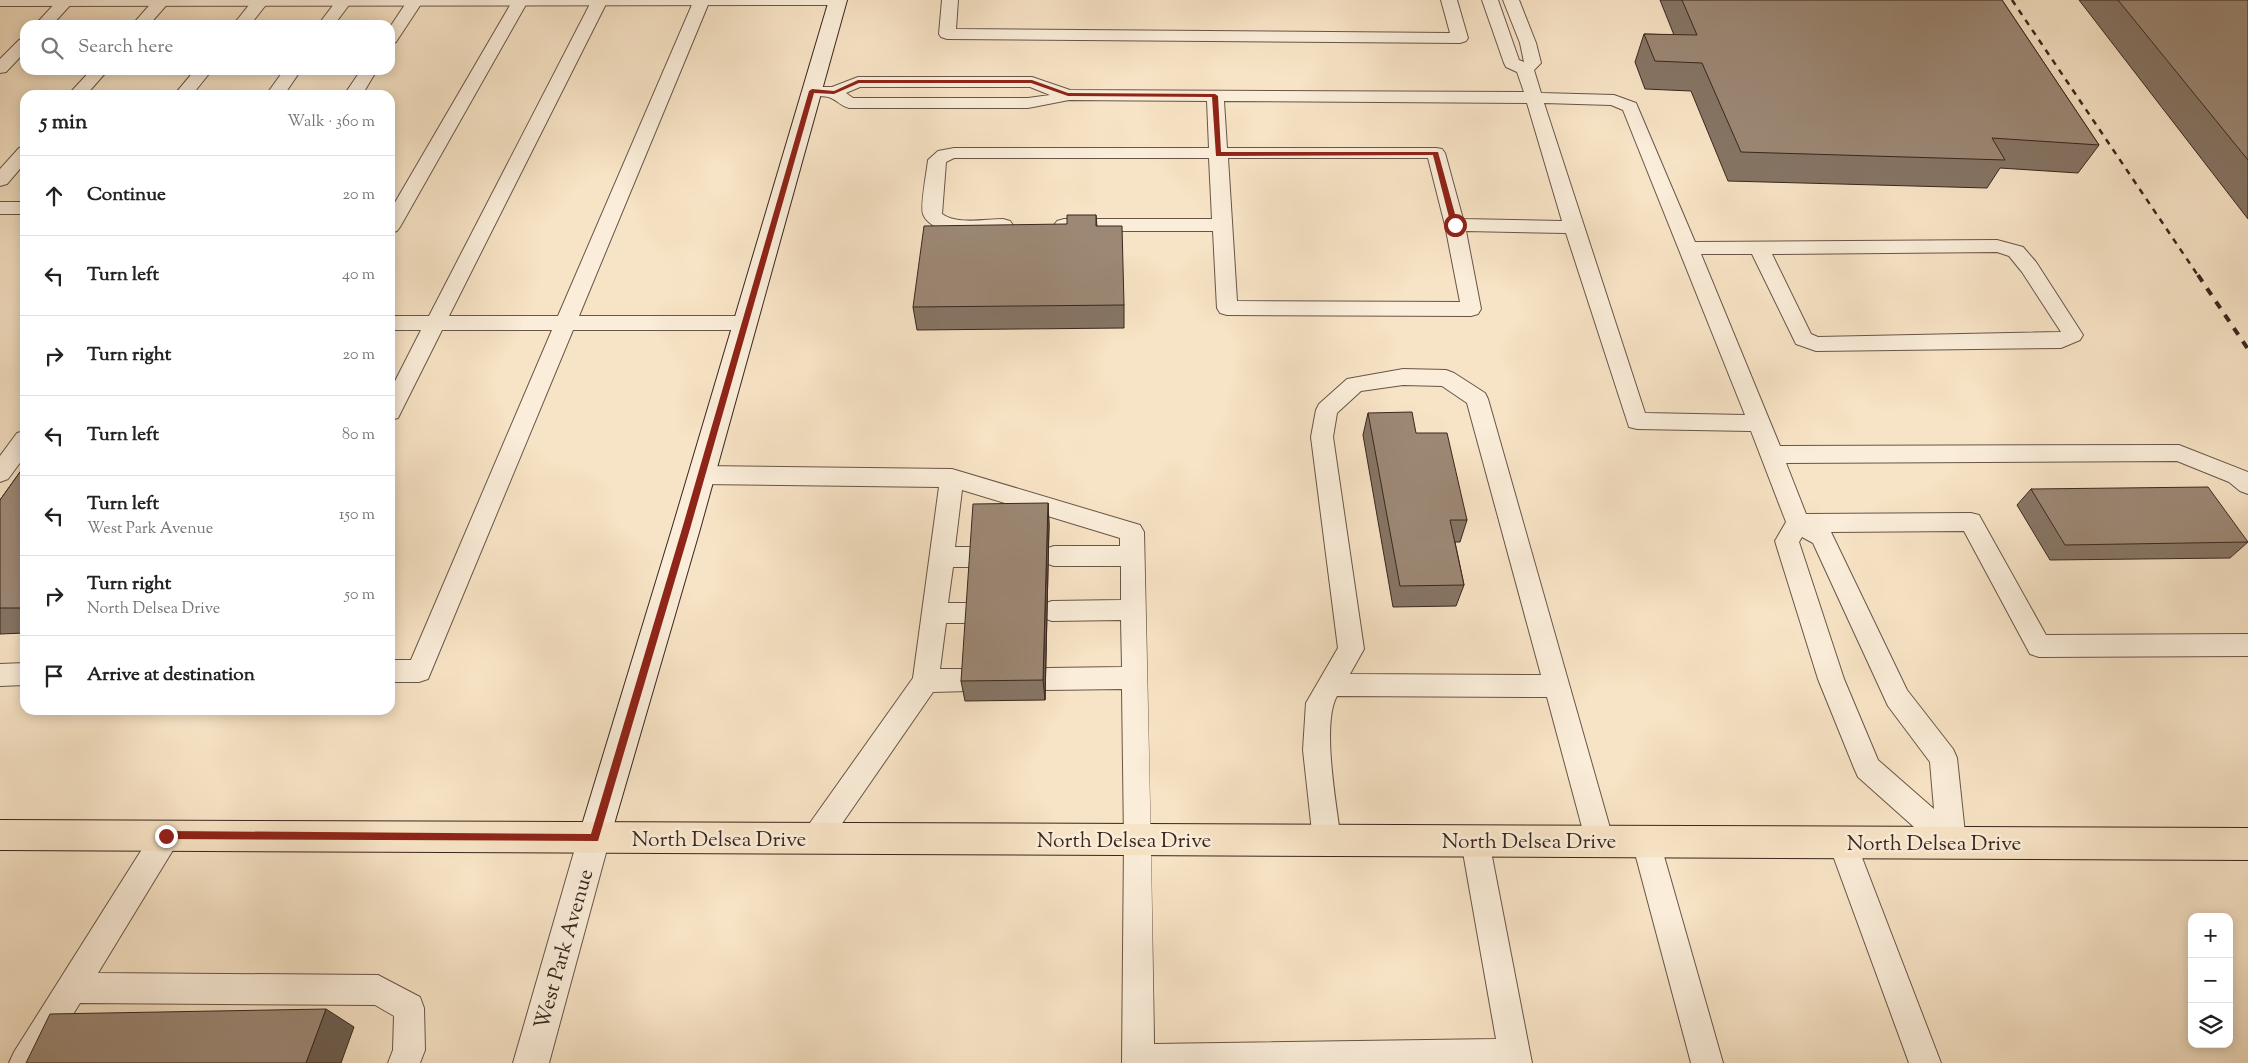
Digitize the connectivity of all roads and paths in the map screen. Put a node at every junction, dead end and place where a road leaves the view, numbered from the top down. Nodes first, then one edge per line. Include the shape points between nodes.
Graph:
1 (600, 0) edge
2 (702, 0) edge
3 (715, 0) edge
4 (838, 0) edge
5 (950, 0) edge
6 (1450, 0) edge
7 (1490, 0) edge
8 (1512, 0) edge
9 (0, 1) edge
10 (66, 1) junction
11 (162, 1) edge
12 (261, 1) edge
13 (344, 1) edge
14 (415, 1) edge
15 (520, 1) edge
16 (48, 20) edge
17 (145, 20) edge
18 (245, 20) edge
19 (330, 20) edge
20 (395, 31) edge
21 (20, 48) edge
22 (0, 68) edge
23 (1525, 69) junction
24 (95, 75) edge
25 (200, 75) edge
26 (289, 75) edge
27 (366, 75) edge
28 (82, 90) edge
29 (187, 90) edge
30 (279, 90) edge
31 (356, 90) edge
32 (812, 91) junction
33 (1215, 96) junction
34 (1536, 98) junction
35 (1218, 154) junction
36 (20, 158) edge
37 (0, 180) edge
38 (0, 208) edge
39 (20, 208) edge
40 (395, 218) edge
41 (1017, 225) edge
42 (1046, 225) edge
43 (1222, 225) junction
44 (1455, 225) junction
45 (1574, 227) junction
46 (1688, 248) junction
47 (1759, 248) junction
48 (395, 323) edge
49 (435, 323) junction
50 (564, 323) junction
51 (745, 323) junction
52 (395, 402) edge
53 (1760, 423) junction
54 (20, 446) edge
55 (1772, 455) junction
56 (0, 473) edge
57 (701, 476) junction
58 (952, 478) junction
59 (2248, 485) edge
60 (1798, 523) junction
61 (1054, 556) dead end
62 (1133, 556) junction
63 (942, 557) junction
64 (980, 557) edge
65 (1134, 610) junction
66 (1052, 611) dead end
67 (935, 613) junction
68 (974, 613) edge
69 (2248, 645) edge
70 (395, 671) edge
71 (20, 674) edge
72 (0, 675) edge
73 (1135, 678) junction
74 (1047, 679) dead end
75 (969, 680) edge
76 (926, 681) junction
77 (1330, 685) junction
78 (1557, 686) junction
79 (0, 836) edge
80 (166, 836) junction
81 (594, 838) junction
82 (815, 839) junction
83 (1138, 840) junction
84 (1327, 841) junction
85 (1475, 841) junction
86 (1600, 842) junction
87 (1646, 842) junction
88 (1842, 842) junction
89 (1952, 843) junction
90 (2248, 844) edge
91 (72, 988) junction
92 (1515, 1059) edge
93 (1138, 1061) edge
94 (25, 1063) edge
95 (404, 1063) edge
96 (531, 1063) edge
97 (1707, 1063) edge
98 (1925, 1063) edge

1 - 2 street
1 - 15 street
1 - 49 lane
2 - 3 street
2 - 50 lane
3 - 4 street
4 - 32 street, West Park Avenue
5 - 6 lane via 947,34 1460,38
7 - 23 lane via 1512,63
8 - 23 lane via 1533,63
9 - 10 street
10 - 11 street
10 - 16 lane
11 - 12 street
11 - 17 lane
12 - 13 street
12 - 18 lane
13 - 14 street
13 - 19 lane
14 - 15 street
14 - 20 lane
15 - 40 lane
21 - 22 lane
23 - 34 lane
24 - 28 lane
25 - 29 lane
26 - 30 lane
27 - 31 lane
32 - 33 lane via 834,92 849,103 1028,103 1068,95
32 - 51 street, West Park Avenue
33 - 34 lane
33 - 35 lane
34 - 45 lane
34 - 46 lane via 1614,100 1630,108
35 - 41 lane via 954,153 937,160 932,212 935,219 957,225
35 - 43 lane
35 - 44 lane via 1436,153
36 - 37 lane
38 - 39 lane
42 - 43 lane
43 - 44 lane via 1227,308 1471,309
44 - 45 lane
45 - 53 lane via 1637,421
46 - 47 lane
46 - 53 lane
47 - 47 lane via 1997,246 2016,251 2073,335 2061,341 1816,344 1803,339
48 - 49 lane
49 - 50 lane
49 - 52 lane
50 - 51 lane
50 - 70 lane via 419,671
51 - 57 street, West Park Avenue
53 - 55 lane
54 - 56 lane
55 - 59 lane via 2180,452 2237,476
55 - 60 lane
57 - 58 lane
57 - 81 street, West Park Avenue
58 - 62 lane via 1132,532
58 - 63 lane
60 - 69 lane via 1971,522 2040,646
60 - 89 lane via 1822,537 1897,698 1943,758
60 - 89 lane via 1787,541 1831,679 1868,768
61 - 62 lane
62 - 65 lane
63 - 64 lane
63 - 67 lane
65 - 66 lane
65 - 73 lane
67 - 68 lane
67 - 76 lane
71 - 72 lane
73 - 74 lane
73 - 83 lane
75 - 76 lane
76 - 82 lane
77 - 78 lane
77 - 78 lane via 1351,649 1322,437 1327,410 1355,384 1403,377 1446,378 1476,399
77 - 84 lane via 1319,703 1317,750
78 - 86 lane
79 - 80 main road, North Delsea Drive
80 - 81 main road, North Delsea Drive
80 - 91 lane
81 - 82 main road, North Delsea Drive
81 - 96 street, West Park Avenue
82 - 83 main road, North Delsea Drive
83 - 84 main road, North Delsea Drive
83 - 93 lane
84 - 85 main road, North Delsea Drive
85 - 86 main road, North Delsea Drive
85 - 92 lane
86 - 87 main road, North Delsea Drive
87 - 88 main road, North Delsea Drive
87 - 97 lane
88 - 89 main road, North Delsea Drive
88 - 98 lane
89 - 90 main road, North Delsea Drive
91 - 94 lane
91 - 95 lane via 378,990 409,1008 409,1050
92 - 93 lane

